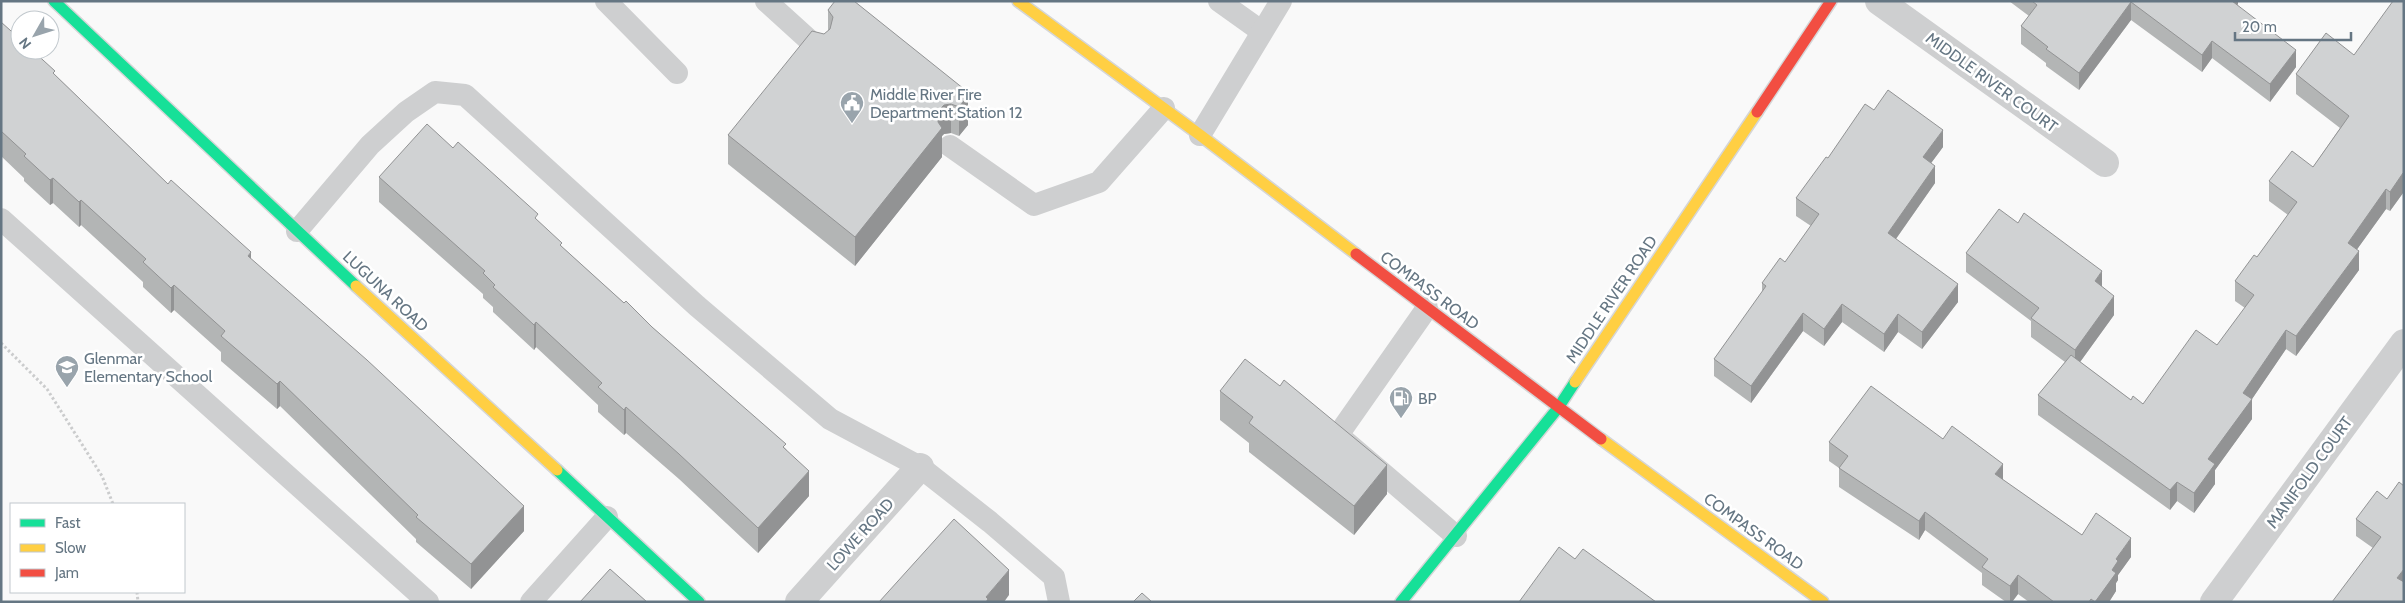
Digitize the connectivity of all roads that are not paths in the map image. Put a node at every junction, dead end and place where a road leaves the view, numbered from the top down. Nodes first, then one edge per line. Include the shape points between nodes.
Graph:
1 (54, 1) edge
2 (606, 1) edge
3 (766, 1) edge
4 (1018, 1) edge
5 (1219, 1) edge
6 (1281, 1) edge
7 (1831, 1) edge
8 (1879, 1) edge
9 (1261, 31) junction
10 (820, 50) edge
11 (677, 73) dead end
12 (1164, 108) junction
13 (1200, 135) junction
14 (950, 146) dead end
15 (2105, 164) dead end
16 (1, 219) edge
17 (297, 231) junction
18 (1427, 308) junction
19 (2404, 343) edge
20 (1558, 408) junction
21 (920, 467) junction
22 (607, 517) junction
23 (1456, 536) junction
24 (428, 602) edge
25 (531, 602) edge
26 (699, 602) edge
27 (799, 602) edge
28 (1059, 602) edge
29 (1401, 602) edge
30 (1823, 602) edge
31 (2214, 602) edge

1 - 17 street, LUGUNA ROAD
2 - 11 lane
3 - 10 lane
4 - 12 street, COMPASS ROAD
5 - 9 lane
6 - 9 lane
7 - 20 street, MIDDLE RIVER ROAD
8 - 15 street, MIDDLE RIVER COURT
9 - 13 lane
12 - 13 street, COMPASS ROAD
12 - 14 lane via 1099,182 1034,205
13 - 18 street, COMPASS ROAD
16 - 24 lane
17 - 21 lane via 370,145 406,112 435,92 465,95 697,306 830,419
17 - 22 street, LUGUNA ROAD
18 - 20 street, COMPASS ROAD
18 - 23 lane via 1338,435
19 - 31 street, MANIFOLD COURT
20 - 23 street, MIDDLE RIVER ROAD
20 - 30 street, COMPASS ROAD
21 - 27 street, LOWE ROAD
21 - 28 lane via 1054,577
22 - 25 lane
22 - 26 street, LUGUNA ROAD
23 - 29 street, MIDDLE RIVER ROAD

